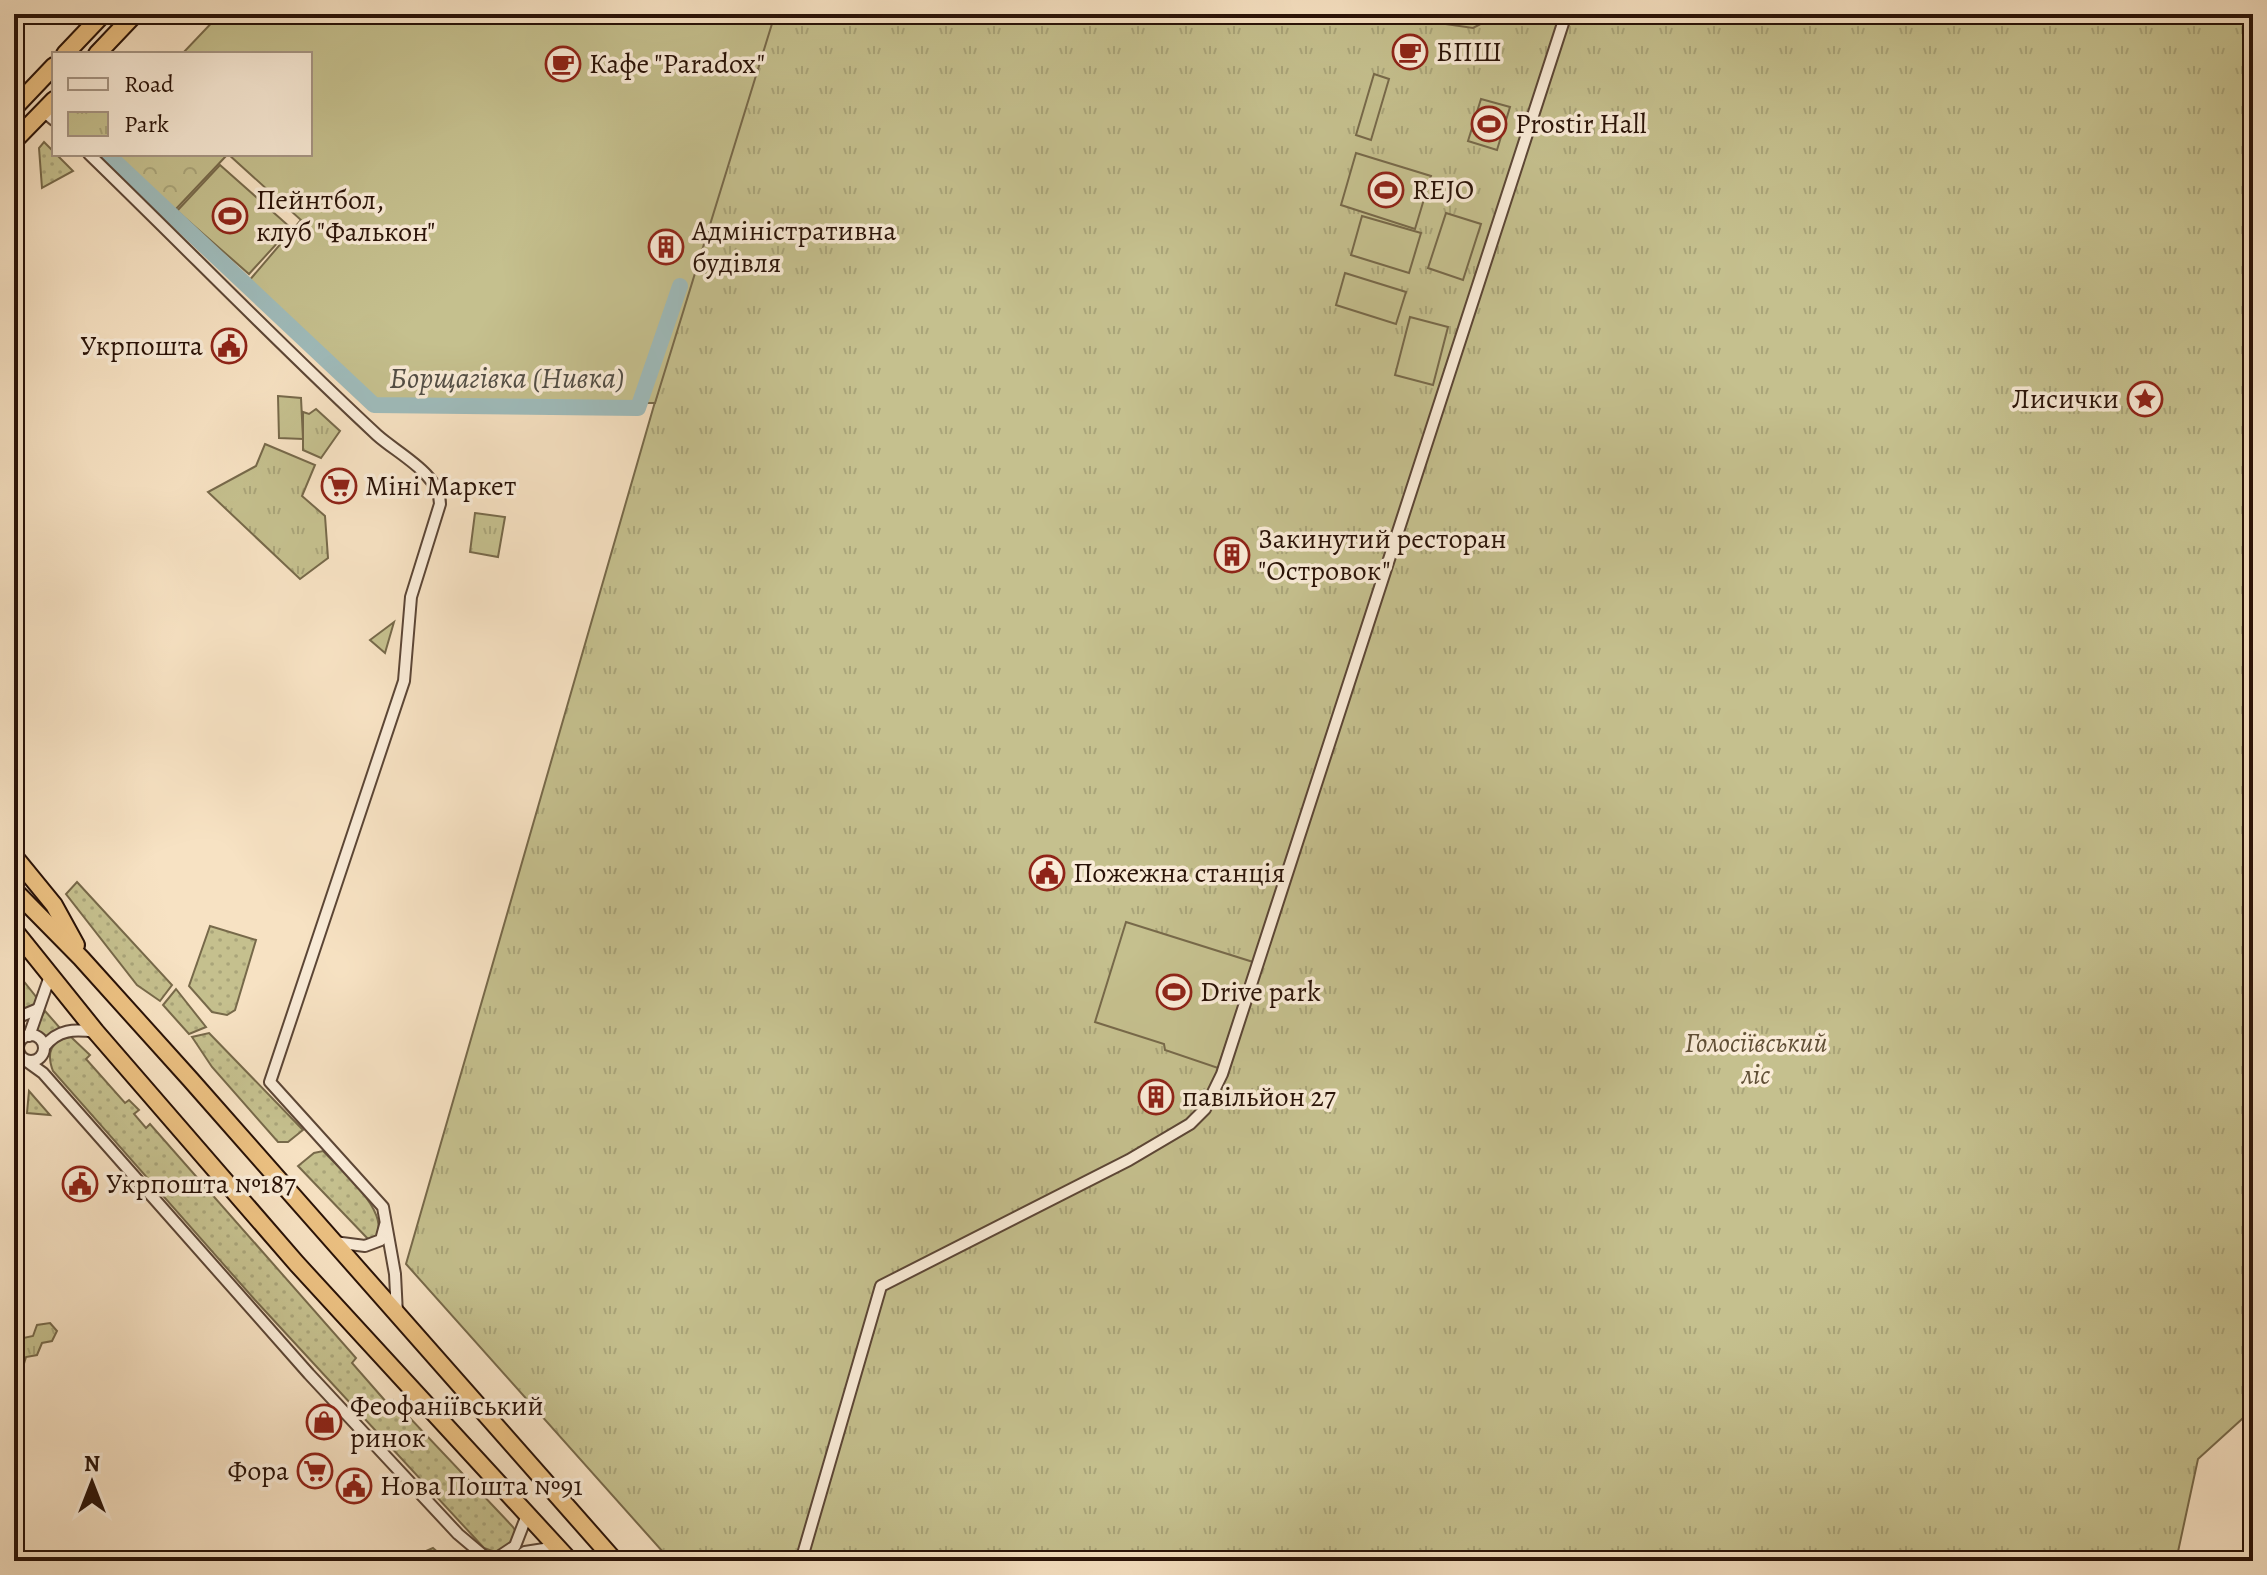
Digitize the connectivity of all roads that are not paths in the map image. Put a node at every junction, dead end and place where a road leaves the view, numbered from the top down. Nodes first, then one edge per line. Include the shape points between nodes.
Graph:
1 (103, 14) edge
2 (135, 14) edge
3 (1566, 14) edge
4 (67, 52) edge
5 (99, 52) edge
6 (52, 68) edge
7 (14, 108) edge
8 (50, 110) edge
9 (14, 141) edge
10 (91, 156) edge
11 (14, 856) edge
12 (14, 890) edge
13 (14, 930) edge
14 (14, 948) edge
15 (81, 958) junction
16 (45, 970) junction
17 (38, 1009) junction
18 (14, 1019) edge
19 (14, 1029) edge
20 (96, 1032) junction
21 (26, 1037) junction
22 (42, 1052) junction
23 (19, 1054) edge
24 (43, 1073) junction
25 (387, 1220) junction
26 (330, 1241) junction
27 (397, 1315) junction
28 (527, 1515) junction
29 (557, 1547) junction
30 (501, 1560) edge
31 (570, 1561) edge
32 (615, 1561) edge
33 (801, 1561) edge

1 - 4 highway
2 - 5 highway
3 - 33 street via 1222,1074 1205,1109 1190,1124 1129,1160 881,1286
6 - 7 highway
8 - 9 highway
10 - 25 street via 440,492 411,597 404,681 270,1082 378,1199
11 - 15 highway via 64,921
12 - 15 highway
13 - 16 highway
14 - 16 highway
15 - 26 highway
16 - 17 street
16 - 20 highway
17 - 18 street
17 - 21 street
19 - 21 street
20 - 22 street via 68,1030 51,1038
20 - 28 highway via 307,1275
21 - 22 street via 38,1038
21 - 23 street via 19,1043
22 - 23 street via 33,1061
22 - 24 street
23 - 24 street
24 - 30 street via 458,1534
25 - 26 street via 376,1243
25 - 27 street
26 - 27 highway
27 - 32 highway
28 - 29 highway
28 - 30 street via 515,1546
29 - 30 street
29 - 31 highway

